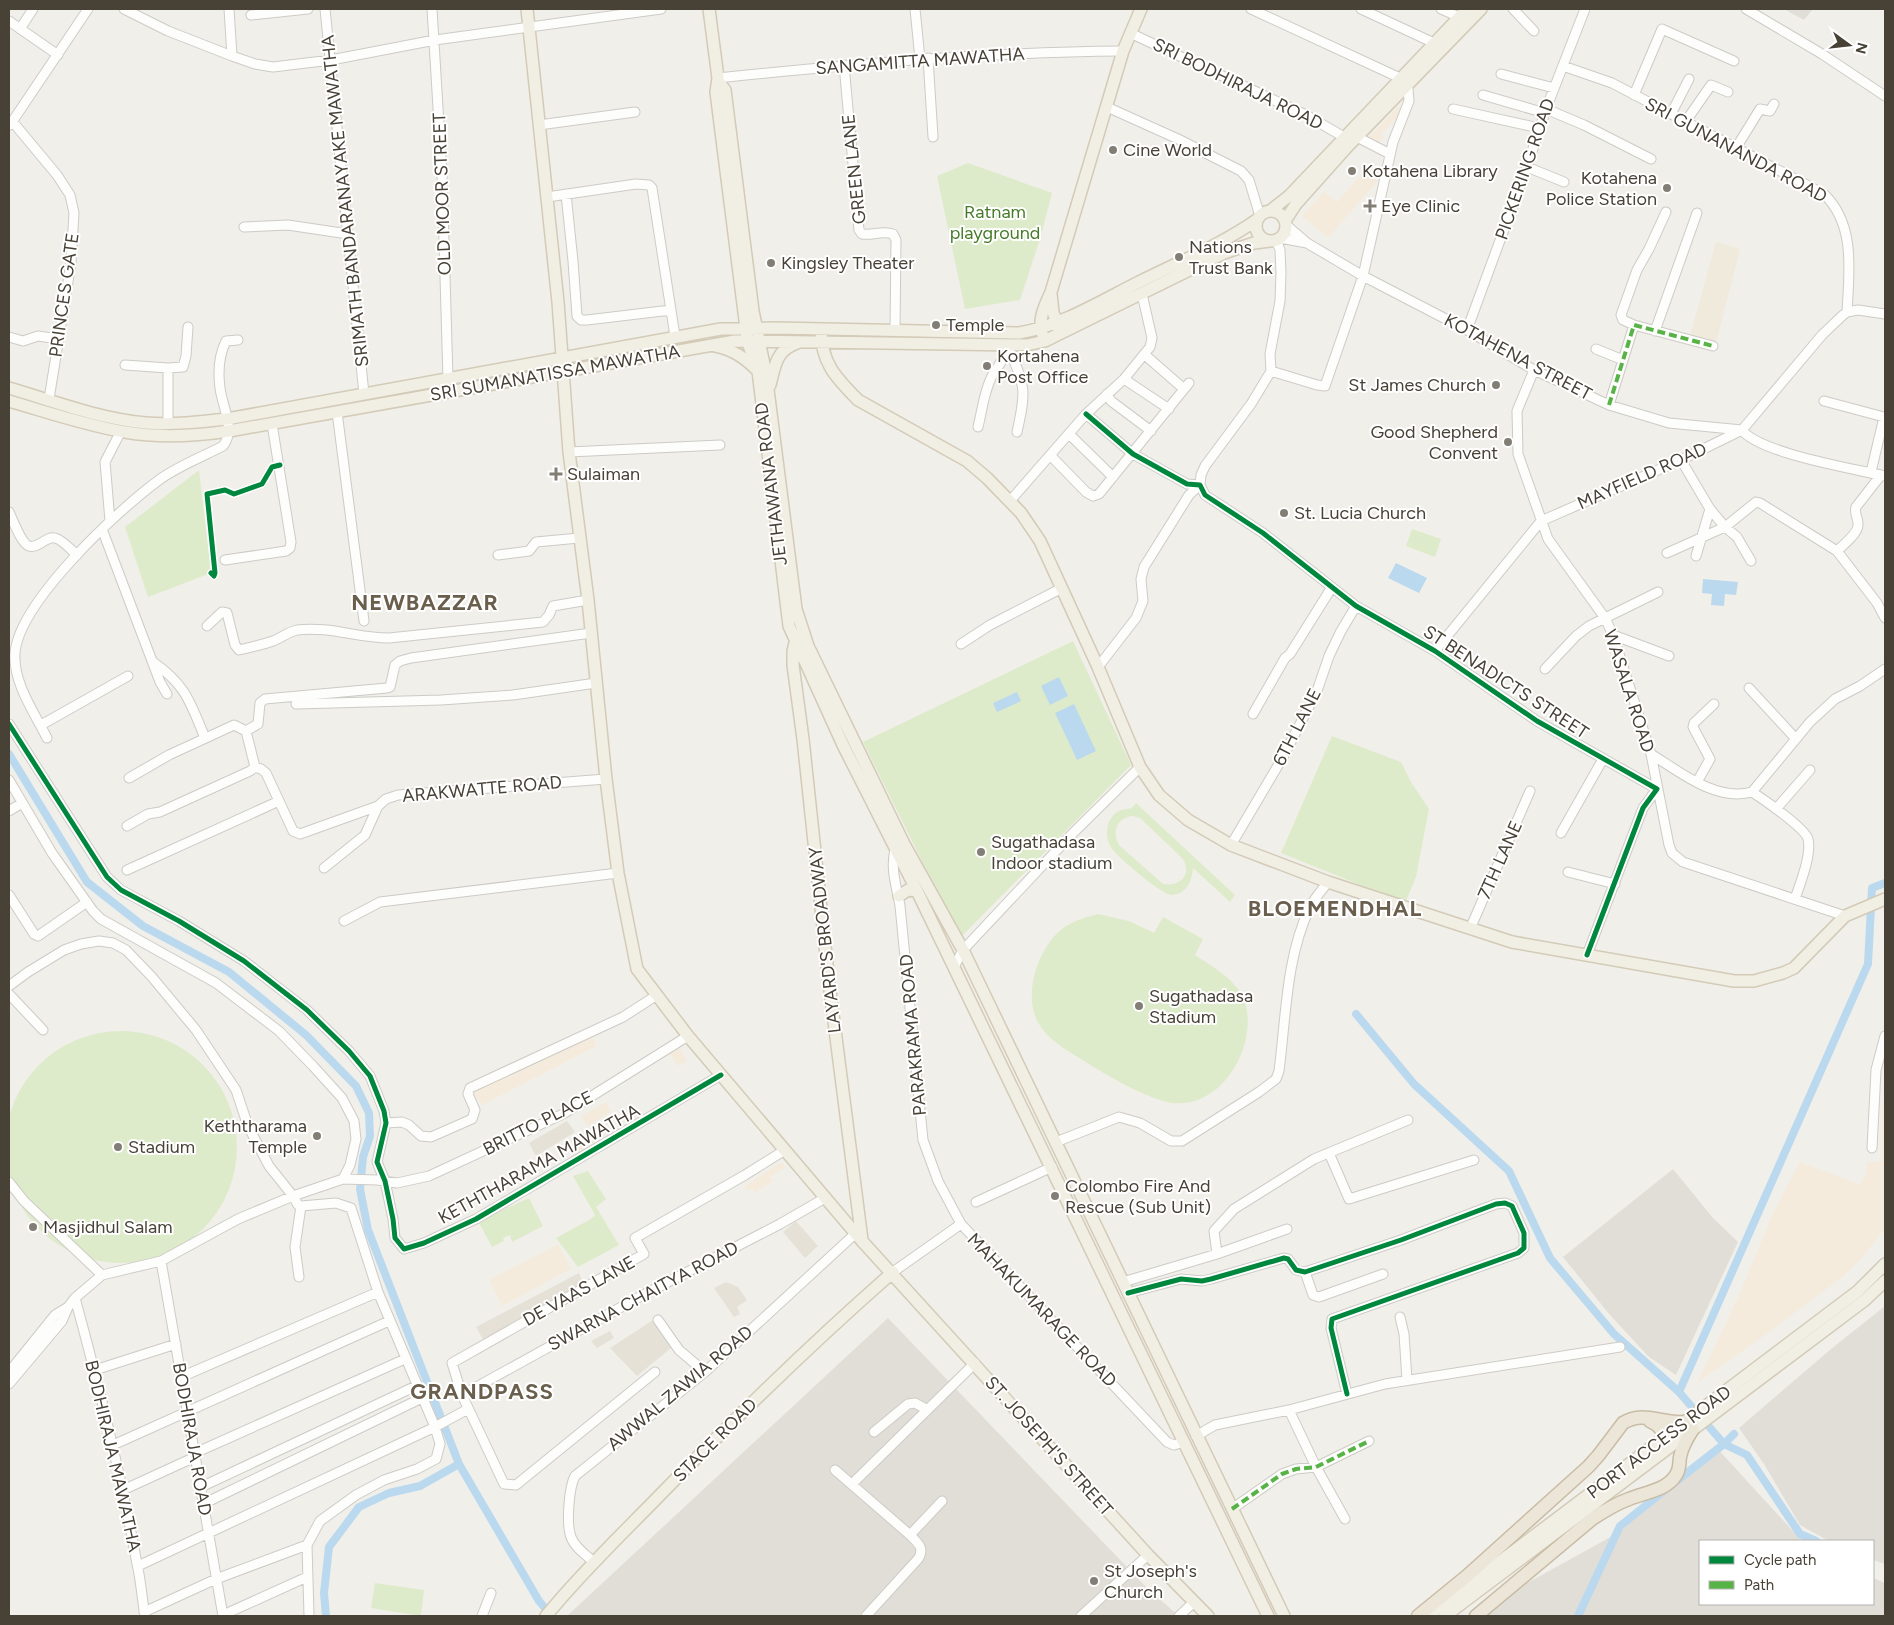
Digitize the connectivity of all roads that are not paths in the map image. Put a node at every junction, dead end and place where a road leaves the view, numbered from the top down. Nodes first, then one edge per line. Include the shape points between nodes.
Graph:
1 (33, 9) edge
2 (88, 9) edge
3 (124, 9) edge
4 (229, 9) edge
5 (308, 9) edge
6 (326, 9) edge
7 (432, 9) edge
8 (527, 9) edge
9 (661, 9) edge
10 (709, 9) edge
11 (915, 9) edge
12 (1141, 9) edge
13 (1251, 9) edge
14 (1361, 9) edge
15 (1441, 9) edge
16 (1481, 9) edge
17 (1513, 9) edge
18 (1584, 9) edge
19 (1746, 9) edge
20 (1463, 13) edge
21 (251, 15) dead end
22 (9, 20) edge
23 (529, 26) junction
24 (20, 29) junction
25 (1534, 31) dead end
26 (1130, 33) junction
27 (435, 40) junction
28 (1434, 43) junction
29 (1123, 51) junction
30 (58, 55) junction
31 (232, 56) junction
32 (924, 58) junction
33 (331, 60) junction
34 (1734, 61) dead end
35 (844, 66) junction
36 (1562, 66) junction
37 (1501, 74) dead end
38 (718, 79) junction
39 (1689, 79) dead end
40 (1403, 82) junction
41 (1554, 88) junction
42 (1728, 92) dead end
43 (1483, 95) dead end
44 (1634, 95) junction
45 (1885, 96) edge
46 (1774, 104) dead end
47 (1107, 107) junction
48 (1453, 109) dead end
49 (1545, 111) junction
50 (635, 112) dead end
51 (1671, 114) junction
52 (1686, 121) junction
53 (11, 124) edge
54 (539, 125) junction
55 (1539, 128) junction
56 (933, 136) dead end
57 (1344, 137) junction
58 (1357, 137) junction
59 (1736, 148) junction
60 (1390, 154) junction
61 (1652, 159) dead end
62 (1527, 167) junction
63 (1564, 182) dead end
64 (566, 194) junction
65 (547, 197) junction
66 (1666, 212) dead end
67 (1697, 213) dead end
68 (1263, 215) junction
69 (1286, 223) junction
70 (244, 227) dead end
71 (348, 234) junction
72 (1275, 240) junction
73 (1307, 243) junction
74 (1363, 276) junction
75 (1051, 292) junction
76 (1142, 294) junction
77 (671, 310) junction
78 (1847, 312) junction
79 (1885, 314) edge
80 (1634, 325) junction
81 (188, 327) dead end
82 (1041, 328) junction
83 (1058, 328) junction
84 (821, 329) junction
85 (896, 330) junction
86 (1467, 330) junction
87 (1655, 331) junction
88 (752, 334) junction
89 (675, 336) junction
90 (9, 337) edge
91 (59, 339) junction
92 (238, 340) dead end
93 (804, 341) junction
94 (1045, 341) junction
95 (821, 342) junction
96 (710, 344) junction
97 (1713, 346) dead end
98 (1010, 348) junction
99 (1596, 349) dead end
100 (1145, 355) junction
101 (563, 358) junction
102 (1623, 360) junction
103 (125, 365) dead end
104 (168, 368) junction
105 (1534, 370) junction
106 (758, 371) junction
107 (1271, 371) junction
108 (565, 372) junction
109 (448, 379) junction
110 (1124, 379) junction
111 (9, 388) edge
112 (768, 389) junction
113 (364, 394) junction
114 (1108, 394) junction
115 (49, 399) junction
116 (9, 401) edge
117 (1824, 402) dead end
118 (1609, 405) junction
119 (1169, 409) junction
120 (336, 412) junction
121 (1086, 414) junction
122 (226, 419) junction
123 (168, 424) junction
124 (272, 424) junction
125 (978, 427) dead end
126 (1742, 430) junction
127 (229, 431) junction
128 (1151, 431) junction
129 (121, 432) junction
130 (1017, 432) dead end
131 (1068, 434) junction
132 (720, 445) dead end
133 (569, 452) junction
134 (1133, 454) junction
135 (1050, 455) junction
136 (1681, 460) junction
137 (1871, 472) junction
138 (1883, 475) edge
139 (1113, 477) junction
140 (1200, 485) junction
141 (1010, 501) junction
142 (1710, 510) junction
143 (9, 512) edge
144 (110, 521) junction
145 (1541, 521) junction
146 (1725, 527) junction
147 (102, 529) junction
148 (579, 538) junction
149 (1700, 538) junction
150 (1837, 550) junction
151 (1667, 553) dead end
152 (498, 555) dead end
153 (77, 556) junction
154 (1696, 556) dead end
155 (225, 560) dead end
156 (1751, 561) dead end
157 (1332, 587) junction
158 (1062, 588) junction
159 (1658, 592) dead end
160 (588, 600) junction
161 (1356, 606) junction
162 (1605, 618) junction
163 (1885, 618) edge
164 (364, 621) dead end
165 (207, 626) dead end
166 (591, 633) junction
167 (1614, 635) junction
168 (800, 637) junction
169 (961, 644) dead end
170 (1435, 651) junction
171 (1669, 656) dead end
172 (153, 662) junction
173 (1098, 667) junction
174 (1545, 669) dead end
175 (1885, 669) edge
176 (128, 676) dead end
177 (596, 683) junction
178 (1749, 688) dead end
179 (167, 694) dead end
180 (296, 704) dead end
181 (1714, 704) dead end
182 (1253, 714) dead end
183 (9, 724) edge
184 (41, 725) junction
185 (246, 731) junction
186 (47, 738) dead end
187 (205, 738) junction
188 (1796, 739) junction
189 (1651, 754) junction
190 (1603, 760) junction
191 (255, 767) junction
192 (1140, 767) junction
193 (1810, 770) dead end
194 (129, 778) dead end
195 (606, 779) junction
196 (9, 780) edge
197 (1697, 782) junction
198 (1657, 789) junction
199 (1530, 791) dead end
200 (1752, 792) junction
201 (279, 802) junction
202 (22, 803) junction
203 (378, 806) junction
204 (1776, 809) junction
205 (9, 811) edge
206 (128, 826) dead end
207 (1561, 833) dead end
208 (1232, 845) junction
209 (900, 847) junction
210 (324, 868) dead end
211 (128, 870) dead end
212 (1568, 872) dead end
213 (618, 873) junction
214 (1328, 882) junction
215 (1615, 884) junction
216 (917, 891) junction
217 (9, 896) edge
218 (898, 896) junction
219 (1795, 899) junction
220 (1885, 899) edge
221 (87, 902) junction
222 (1850, 914) junction
223 (344, 921) dead end
224 (1470, 929) junction
225 (963, 950) junction
226 (1587, 955) junction
227 (954, 967) junction
228 (9, 986) edge
229 (9, 994) edge
230 (658, 995) junction
231 (43, 1030) dead end
232 (688, 1036) junction
233 (1885, 1036) edge
234 (721, 1075) junction
235 (1408, 1120) dead end
236 (386, 1124) junction
237 (1056, 1142) junction
238 (1872, 1148) dead end
239 (785, 1150) junction
240 (1329, 1153) junction
241 (1474, 1160) dead end
242 (1052, 1167) junction
243 (347, 1179) junction
244 (381, 1181) junction
245 (9, 1182) edge
246 (293, 1196) junction
247 (825, 1198) junction
248 (976, 1202) dead end
249 (301, 1206) junction
250 (961, 1224) junction
251 (1287, 1229) dead end
252 (859, 1237) junction
253 (1217, 1254) junction
254 (161, 1261) junction
255 (1885, 1264) edge
256 (893, 1272) junction
257 (1305, 1272) junction
258 (1383, 1274) dead end
259 (102, 1275) junction
260 (299, 1277) dead end
261 (1885, 1281) edge
262 (1125, 1287) junction
263 (378, 1292) junction
264 (75, 1298) junction
265 (1400, 1317) dead end
266 (658, 1320) dead end
267 (389, 1321) junction
268 (176, 1344) junction
269 (1620, 1347) dead end
270 (33, 1349) junction
271 (405, 1359) junction
272 (974, 1363) junction
273 (95, 1370) junction
274 (9, 1372) edge
275 (654, 1372) dead end
276 (705, 1372) junction
277 (182, 1377) junction
278 (1407, 1380) junction
279 (9, 1384) edge
280 (416, 1386) junction
281 (1347, 1394) junction
282 (462, 1395) junction
283 (422, 1398) junction
284 (1724, 1400) junction
285 (468, 1409) junction
286 (926, 1409) junction
287 (187, 1410) junction
288 (1289, 1410) junction
289 (1635, 1418) junction
290 (1688, 1426) junction
291 (435, 1427) junction
292 (874, 1432) dead end
293 (1196, 1436) junction
294 (1670, 1440) junction
295 (1369, 1441) dead end
296 (1184, 1442) junction
297 (113, 1445) junction
298 (195, 1455) junction
299 (1680, 1458) junction
300 (1316, 1467) junction
301 (835, 1470) dead end
302 (852, 1484) junction
303 (201, 1488) junction
304 (123, 1490) junction
305 (942, 1500) dead end
306 (204, 1504) junction
307 (1232, 1509) junction
308 (1344, 1519) dead end
309 (208, 1531) junction
310 (910, 1535) junction
311 (307, 1545) junction
312 (1148, 1555) junction
313 (594, 1562) junction
314 (138, 1566) junction
315 (307, 1577) junction
316 (216, 1579) junction
317 (491, 1593) dead end
318 (1194, 1602) junction
319 (144, 1614) edge
320 (223, 1616) edge
321 (308, 1616) edge
322 (482, 1616) edge
323 (546, 1616) edge
324 (866, 1616) edge
325 (1081, 1616) edge
326 (1179, 1616) edge
327 (1208, 1616) edge
328 (1268, 1616) edge
329 (1284, 1616) edge
330 (1418, 1616) edge
331 (1428, 1616) edge
332 (1445, 1616) edge
333 (1476, 1616) edge

1 - 24 street
2 - 30 street
3 - 31 street via 168,31
4 - 31 street
5 - 21 street
6 - 33 street, SRIMATH BANDARANAYAKE MAWATHA
7 - 27 street, OLD MOOR STREET
8 - 23 main road, ST. JOSEPH'S STREET
9 - 23 street
10 - 38 main road
11 - 32 street
12 - 26 main road
13 - 40 street
14 - 28 street
15 - 20 street
16 - 40 main road
17 - 25 street
18 - 36 street, PICKERING ROAD
19 - 45 street
20 - 28 main road
22 - 24 street
23 - 27 street
23 - 54 main road, ST. JOSEPH'S STREET
24 - 30 street
26 - 29 main road
26 - 57 street, SRI BODHIRAJA ROAD via 1306,115
27 - 33 street
27 - 109 street, OLD MOOR STREET
28 - 40 main road
29 - 32 street, SANGAMITTA MAWATHA
29 - 47 main road
30 - 53 street
31 - 33 street via 273,67
32 - 35 street, SANGAMITTA MAWATHA
32 - 56 street
33 - 71 street, SRIMATH BANDARANAYAKE MAWATHA
34 - 44 street via 1662,29
35 - 38 street, SANGAMITTA MAWATHA
35 - 85 street, GREEN LANE via 860,232 867,235 890,232 896,240
36 - 41 street, PICKERING ROAD
36 - 44 street, SRI GUNANANDA ROAD via 1612,83
37 - 41 street
38 - 88 main road via 725,90
39 - 51 street
40 - 57 main road
40 - 58 main road
40 - 60 street via 1410,93
41 - 49 street, PICKERING ROAD
42 - 52 street via 1711,84
43 - 49 street
44 - 51 street, SRI GUNANANDA ROAD
46 - 59 street via 1770,111 1760,109
47 - 68 street via 1241,171 1249,180
47 - 75 main road
48 - 55 street
49 - 55 street, PICKERING ROAD
49 - 61 street via 1584,125
50 - 54 street
51 - 52 street, SRI GUNANANDA ROAD
52 - 59 street, SRI GUNANANDA ROAD
53 - 91 street, PRINCES GATE via 57,175 70,195 74,212 72,263
54 - 65 main road, ST. JOSEPH'S STREET
55 - 62 street, PICKERING ROAD
57 - 68 main road via 1289,196
58 - 60 street
58 - 69 main road via 1296,204
59 - 78 street, SRI GUNANANDA ROAD via 1824,194 1832,202 1842,221 1848,246
60 - 74 street
62 - 63 street
62 - 86 street, PICKERING ROAD
64 - 65 street
64 - 77 street via 636,184 652,188
64 - 77 street via 577,316 587,320
65 - 101 main road, ST. JOSEPH'S STREET
66 - 80 street via 1637,270 1621,315 1623,320
67 - 87 street
68 - 69 main road via 1279,213
68 - 72 main road via 1256,228 1258,233 1266,240
68 - 83 main road via 1217,244
69 - 72 main road via 1286,230
69 - 73 street, KOTAHENA STREET
70 - 71 street via 288,225
71 - 113 street, SRIMATH BANDARANAYAKE MAWATHA
72 - 73 street, KOTAHENA STREET
72 - 76 main road via 1224,253
72 - 107 street via 1280,250 1282,273 1270,354
73 - 74 street, KOTAHENA STREET
74 - 86 street, KOTAHENA STREET
74 - 107 street via 1326,386
75 - 82 main road via 1041,317
75 - 83 main road
76 - 83 main road
76 - 100 street via 1152,338
77 - 89 street
78 - 79 street via 1858,310
78 - 126 street via 1822,335
80 - 87 street
80 - 102 street
81 - 104 street via 183,367
82 - 83 main road
82 - 85 main road via 1019,333
82 - 94 main road
83 - 94 main road
84 - 85 main road
84 - 88 main road
84 - 95 main road
86 - 105 street, KOTAHENA STREET
87 - 97 street
88 - 89 main road via 721,329
88 - 93 main road
88 - 96 main road, SRI SUMANATISSA MAWATHA
88 - 106 main road, JETHAWANA ROAD
88 - 112 main road, JETHAWANA ROAD
89 - 101 main road
90 - 91 street
91 - 115 street, PRINCES GATE
92 - 122 street via 226,342 220,353 220,387
93 - 95 main road
93 - 112 main road via 780,354
94 - 98 main road
95 - 98 main road
95 - 141 main road via 826,360 858,400 967,462
96 - 106 main road via 740,355
96 - 108 main road, SRI SUMANATISSA MAWATHA
98 - 125 street via 992,376
98 - 130 street via 1024,394
99 - 102 street
100 - 110 street
100 - 119 street via 1187,386
101 - 108 main road, ST. JOSEPH'S STREET
101 - 109 main road
102 - 118 street
103 - 104 street
104 - 123 street
105 - 118 street, KOTAHENA STREET
105 - 145 street, WASALA ROAD via 1517,412 1518,454
106 - 168 main road, JETHAWANA ROAD via 786,613 789,626
107 - 140 street via 1205,466
108 - 120 main road, SRI SUMANATISSA MAWATHA
108 - 133 main road, ST. JOSEPH'S STREET
109 - 113 main road
110 - 114 street
110 - 119 street
111 - 115 main road
112 - 168 main road, JETHAWANA ROAD
113 - 122 main road
114 - 121 street
114 - 128 street via 1111,401
115 - 123 main road via 128,420
116 - 129 main road, SRI SUMANATISSA MAWATHA
117 - 137 street via 1884,417
118 - 126 street, KOTAHENA STREET via 1669,423
119 - 128 street
120 - 124 main road, SRI SUMANATISSA MAWATHA
120 - 164 street
121 - 131 street
121 - 134 street
122 - 123 main road
122 - 127 street
124 - 127 main road, SRI SUMANATISSA MAWATHA
124 - 155 street via 290,548
126 - 136 street, MAYFIELD ROAD
126 - 137 street via 1771,447
127 - 129 main road, SRI SUMANATISSA MAWATHA via 176,436
127 - 144 street via 223,446 160,479
128 - 134 street
129 - 144 street via 105,462
131 - 135 street
131 - 139 street
132 - 133 street
133 - 148 main road, ST. JOSEPH'S STREET
134 - 139 street
134 - 140 street via 1187,484
135 - 139 street via 1093,496 1099,494
135 - 141 street
136 - 142 street
136 - 145 street, MAYFIELD ROAD
137 - 138 street
138 - 150 street via 1856,507 1857,530
140 - 157 street, ST BENADICTS STREET via 1205,495 1262,533
140 - 173 street via 1190,495 1144,567 1141,578 1143,601 1136,618
141 - 158 main road via 1040,541
142 - 146 street
142 - 149 street
143 - 153 street via 28,546 57,538
144 - 147 street
145 - 162 street, WASALA ROAD via 1548,539
145 - 170 street
146 - 149 street
146 - 150 street via 1756,502
146 - 156 street via 1738,537
147 - 153 street
147 - 172 street
148 - 152 street via 536,542 529,551
148 - 160 main road, ST. JOSEPH'S STREET
149 - 151 street
149 - 154 street
150 - 163 street
153 - 184 street via 30,612 19,634 15,654 18,679
157 - 161 street, ST BENADICTS STREET
157 - 182 street
158 - 169 street via 990,625
158 - 173 main road
159 - 162 street
160 - 165 street via 553,606 543,622 390,638 320,629 295,631 239,650 227,614 222,612
160 - 166 main road, ST. JOSEPH'S STREET
161 - 170 street, ST BENADICTS STREET
161 - 208 street, 6TH LANE via 1341,631 1317,691 1283,757
162 - 167 street, WASALA ROAD
162 - 174 street via 1576,636
166 - 177 main road, ST. JOSEPH'S STREET
166 - 185 street via 411,658 395,665 392,683 387,688 265,699 260,703 258,724
167 - 171 street
167 - 189 street, WASALA ROAD
168 - 209 main road via 843,745
168 - 252 main road, LAYARD'S BROADWAY via 793,651 793,665
170 - 190 street, ST BENADICTS STREET via 1537,721
172 - 179 street
172 - 187 street via 170,673 186,692
173 - 192 main road
175 - 188 street via 1834,699
176 - 184 street
177 - 180 street via 450,700
177 - 195 main road, ST. JOSEPH'S STREET
178 - 188 street
181 - 197 street via 1693,727 1710,759
183 - 236 street via 107,877 121,890 244,961 307,1010 370,1076
184 - 186 street
185 - 187 street via 234,725
185 - 191 street
187 - 194 street
188 - 200 street
189 - 197 street
189 - 198 street, WASALA ROAD
190 - 198 street, ST BENADICTS STREET
190 - 207 street
191 - 201 street, ARAKWATTE ROAD via 266,773
191 - 206 street
192 - 208 main road via 1159,795 1188,820
192 - 225 street
193 - 204 street
195 - 203 street, ARAKWATTE ROAD via 398,795
195 - 213 main road, ST. JOSEPH'S STREET
196 - 202 street
197 - 200 street via 1724,793
198 - 215 street via 1643,808
198 - 219 street, WASALA ROAD via 1668,844 1672,853 1683,862
199 - 224 street, 7TH LANE
200 - 204 street
201 - 203 street, ARAKWATTE ROAD via 293,831 300,834
201 - 211 street
202 - 205 street
202 - 221 street
203 - 210 street via 365,835
204 - 219 street via 1808,838 1808,853
208 - 214 main road
209 - 216 main road
209 - 218 street, PARAKRAMA ROAD via 893,859
209 - 225 main road
212 - 215 street
213 - 223 street via 380,902
213 - 230 main road, ST. JOSEPH'S STREET via 637,969
214 - 224 main road
214 - 237 street via 1310,906 1299,936 1276,1079 1182,1141 1171,1140 1140,1123 1119,1117
215 - 226 street
216 - 218 main road via 908,890
216 - 227 main road
217 - 221 street via 38,936
218 - 250 street, PARAKRAMA ROAD via 923,1140 938,1181
219 - 222 street, WASALA ROAD
220 - 222 main road
221 - 243 street via 101,920 216,983 279,1032 313,1066 342,1098 354,1121 356,1139
222 - 226 main road via 1794,968 1754,982 1710,978
224 - 226 main road via 1512,942
225 - 227 street
225 - 237 main road
227 - 242 main road
228 - 246 street via 64,950 81,944 106,942 126,950 196,1030 236,1090 248,1126 269,1166
229 - 231 street
230 - 232 main road, ST. JOSEPH'S STREET
230 - 236 street via 623,1017 470,1088 468,1094 475,1110 472,1119 431,1137 420,1136 402,1122
232 - 234 main road, ST. JOSEPH'S STREET
232 - 244 street, BRITTO PLACE via 563,1114 429,1176 397,1183
233 - 238 street via 1876,1070
234 - 239 main road, ST. JOSEPH'S STREET
234 - 244 street, KETHTHARAMA MAWATHA via 476,1219 404,1249 395,1238 393,1219
235 - 240 street
236 - 244 street via 377,1162
237 - 262 main road
239 - 247 main road, ST. JOSEPH'S STREET
239 - 282 street, DE VAAS LANE via 635,1238 644,1254 452,1363
240 - 241 street via 1349,1199
240 - 253 street via 1234,1209 1214,1231
242 - 248 street
242 - 296 main road
243 - 244 street, BRITTO PLACE
243 - 246 street
245 - 259 street via 24,1202
246 - 249 street
246 - 254 street via 238,1219
247 - 252 main road, ST. JOSEPH'S STREET
247 - 282 street, SWARNA CHAITYA ROAD
249 - 260 street via 295,1247
249 - 263 street via 336,1202 351,1208
250 - 256 street, MAHAKUMARAGE ROAD
250 - 296 street, MAHAKUMARAGE ROAD via 1167,1442 1174,1445
251 - 253 street
252 - 256 main road, ST. JOSEPH'S STREET
252 - 276 street, AWWAL ZAWIA ROAD
253 - 262 street
254 - 259 street
254 - 268 street, BODHIRAJA ROAD
255 - 284 main road, PORT ACCESS ROAD via 1858,1291
256 - 272 main road, ST. JOSEPH'S STREET
256 - 313 main road, STACE ROAD via 722,1432
257 - 258 street via 1313,1295 1319,1297
257 - 262 street via 1296,1270 1291,1261 1284,1258 1202,1281 1181,1278
257 - 281 street via 1496,1204 1512,1206 1524,1233 1524,1248 1518,1253 1332,1319 1331,1328
259 - 264 street
261 - 284 main road, PORT ACCESS ROAD via 1866,1300
262 - 293 main road
263 - 267 street
263 - 277 street
264 - 270 street via 62,1322
264 - 273 street, BODHIRAJA MAWATHA
265 - 278 street
266 - 276 street via 679,1350
267 - 271 street
267 - 287 street
268 - 273 street
268 - 277 street, BODHIRAJA ROAD
269 - 278 street
270 - 274 street
270 - 279 street
271 - 280 street
271 - 298 street
272 - 286 street
272 - 312 main road, ST. JOSEPH'S STREET
273 - 297 street, BODHIRAJA MAWATHA
275 - 285 street via 516,1485 504,1484
276 - 313 street, AWWAL ZAWIA ROAD via 575,1476 571,1484 570,1535 576,1546
277 - 287 street, BODHIRAJA ROAD
278 - 281 street
280 - 283 street
280 - 303 street
281 - 288 street
282 - 285 street
283 - 291 street
283 - 306 street
284 - 290 main road, PORT ACCESS ROAD
285 - 291 street
286 - 292 street via 908,1404
286 - 302 street
287 - 297 street
287 - 298 street, BODHIRAJA ROAD
288 - 293 street via 1215,1425
288 - 300 street
289 - 290 highway via 1643,1416
289 - 294 highway via 1657,1425
289 - 330 highway via 1623,1424 1588,1467
290 - 294 main road, PORT ACCESS ROAD
290 - 299 highway
291 - 309 street
291 - 311 street via 440,1444 436,1458 417,1470 384,1480 356,1495 320,1521
293 - 296 main road
293 - 307 main road
294 - 299 highway
294 - 331 main road, PORT ACCESS ROAD
294 - 332 main road, PORT ACCESS ROAD
295 - 300 street
296 - 328 main road
297 - 304 street, BODHIRAJA MAWATHA
298 - 303 street, BODHIRAJA ROAD
298 - 304 street
299 - 333 highway via 1680,1466 1671,1482 1611,1506 1592,1519
300 - 307 street via 1282,1474
300 - 308 street
301 - 302 street
302 - 310 street
303 - 306 street, BODHIRAJA ROAD
304 - 314 street, BODHIRAJA MAWATHA
305 - 310 street
306 - 309 street, BODHIRAJA ROAD
307 - 329 main road
309 - 314 street
309 - 316 street, BODHIRAJA ROAD
310 - 324 street via 921,1546 920,1556
311 - 315 street
311 - 316 street
312 - 318 main road, ST. JOSEPH'S STREET
312 - 325 street
313 - 323 main road, STACE ROAD
314 - 319 street, BODHIRAJA MAWATHA
315 - 320 street
315 - 321 street
316 - 319 street
316 - 320 street, BODHIRAJA ROAD
317 - 322 street
318 - 326 street
318 - 327 main road, ST. JOSEPH'S STREET

